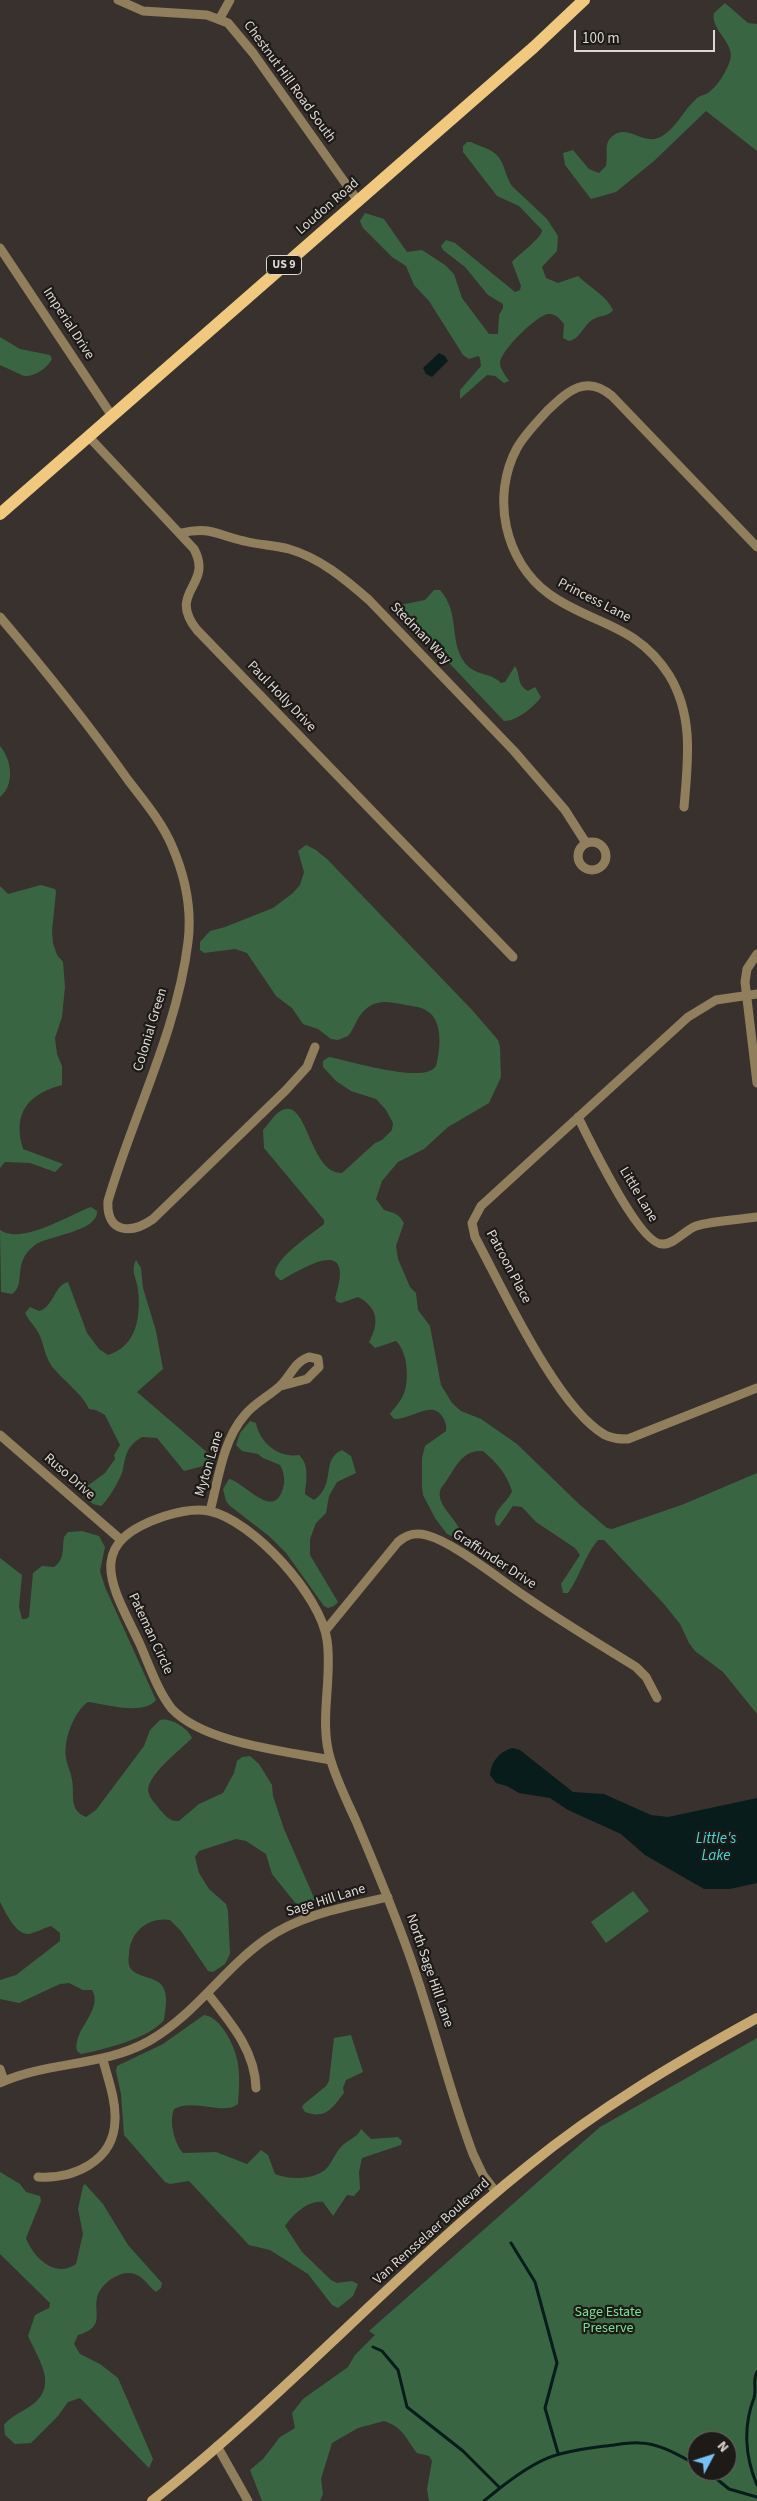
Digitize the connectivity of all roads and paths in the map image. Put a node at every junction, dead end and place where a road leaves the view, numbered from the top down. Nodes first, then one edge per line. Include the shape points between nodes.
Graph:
1 (118, 0) edge
2 (230, 0) edge
3 (584, 0) edge
4 (220, 18) junction
5 (358, 201) junction
6 (0, 248) edge
7 (112, 416) junction
8 (89, 437) junction
9 (0, 514) edge
10 (181, 534) junction
11 (757, 547) edge
12 (0, 617) edge
13 (684, 807) dead end
14 (586, 843) dead end
15 (757, 954) edge
16 (513, 957) dead end
17 (757, 994) edge
18 (746, 996) junction
19 (315, 1047) dead end
20 (757, 1083) edge
21 (578, 1117) junction
22 (757, 1217) edge
23 (280, 1386) dead end
24 (757, 1388) edge
25 (0, 1435) edge
26 (210, 1511) junction
27 (120, 1539) junction
28 (325, 1631) junction
29 (658, 1698) dead end
30 (330, 1760) junction
31 (388, 1897) junction
32 (208, 1994) junction
33 (757, 2018) edge
34 (103, 2060) junction
35 (0, 2069) edge
36 (2, 2082) edge
37 (256, 2088) dead end
38 (38, 2178) dead end
39 (496, 2192) junction
40 (217, 2446) junction
41 (152, 2501) edge
42 (248, 2501) edge

1 - 4 street via 148,12
2 - 4 street
3 - 5 main road, Loudon Road / US 9
4 - 5 street, Chestnut Hill Road South via 237,32
5 - 7 main road, Loudon Road / US 9
6 - 7 street, Imperial Drive
7 - 8 main road, Loudon Road / US 9
8 - 9 main road, Loudon Road / US 9
8 - 10 street, Paul Holly Drive
10 - 14 street, Stedman Way via 206,530 244,542 287,548 316,560 343,578 369,600 514,751 565,810
10 - 16 street, Paul Holly Drive via 194,549 200,563 199,574 186,600 186,612 192,624
11 - 13 street, Princess Lane via 612,396 597,387 580,386 564,395 523,439 510,465 503,512 512,545 524,568 550,594 637,640 660,663 674,686 684,707 688,734
12 - 19 street, Colonial Green via 66,695 150,810 173,848 185,886 190,922 186,961 168,1028 108,1201 108,1215 112,1221 130,1230 153,1219 286,1090 305,1069
15 - 18 street via 747,968
17 - 18 street, Patroon Place
18 - 20 street
18 - 21 street, Patroon Place via 721,999 698,1010
21 - 22 street, Little Lane via 629,1212 655,1242 668,1243 697,1226
21 - 24 street, Patroon Place via 481,1206 472,1223 475,1237 546,1367 586,1418 598,1430 616,1439 645,1433
23 - 26 street, Myton Lane via 253,1406 240,1421 225,1457
25 - 27 street, Ruso Drive
26 - 27 street via 182,1511 164,1516
26 - 28 street via 239,1525 283,1562 308,1595
27 - 30 street, Pateman Circle via 111,1563 113,1588 172,1710 189,1723 213,1734
28 - 29 street, Graffunder Drive via 398,1542 410,1534 428,1535 636,1667
28 - 30 street
30 - 31 street, North Sage Hill Lane
31 - 32 street, Sage Hill Lane via 313,1916 278,1931 248,1954
31 - 39 street, North Sage Hill Lane via 440,2046 466,2133 481,2172
32 - 34 street, Sage Hill Lane via 154,2038
32 - 37 street via 246,2048 253,2065
33 - 39 main road, Van Rensselaer Boulevard via 614,2102 560,2140
34 - 36 street, Sage Hill Lane
34 - 38 street via 115,2111 112,2139 101,2155 79,2172
35 - 36 street
39 - 40 main road, Van Rensselaer Boulevard
40 - 41 main road, Van Rensselaer Boulevard
40 - 42 street

